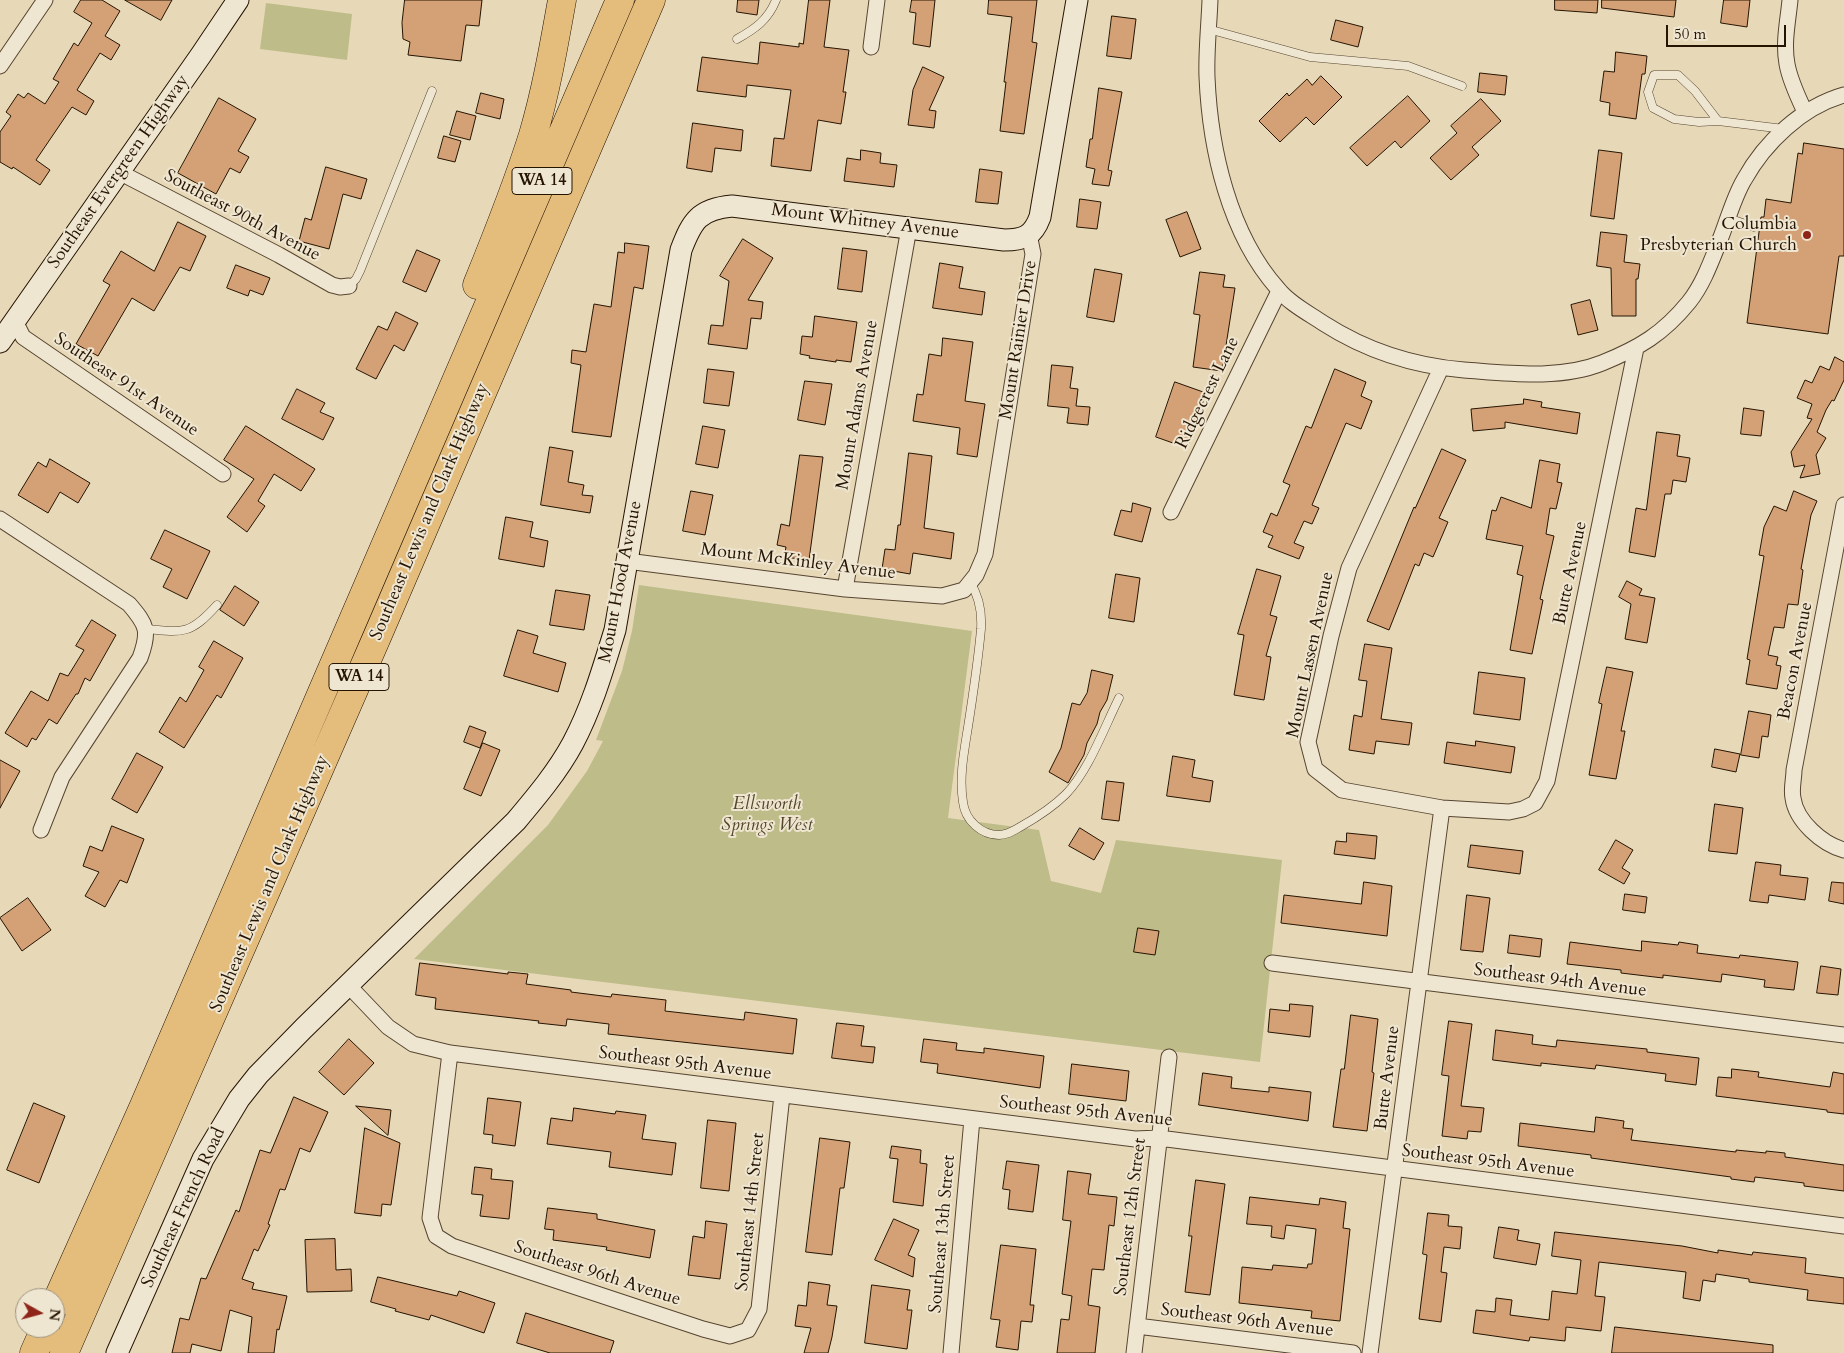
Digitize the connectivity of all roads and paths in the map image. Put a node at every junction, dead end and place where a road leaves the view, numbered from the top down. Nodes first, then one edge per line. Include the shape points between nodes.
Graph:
1 (45, 0) edge
2 (238, 0) edge
3 (562, 0) edge
4 (620, 0) edge
5 (651, 0) edge
6 (776, 0) edge
7 (877, 0) edge
8 (1077, 0) edge
9 (1210, 0) edge
10 (1790, 0) edge
11 (1208, 29) junction
12 (737, 39) dead end
13 (871, 46) dead end
14 (0, 66) edge
15 (1462, 86) dead end
16 (432, 91) dead end
17 (1844, 95) edge
18 (1806, 112) junction
19 (1718, 121) junction
20 (1786, 129) junction
21 (119, 172) junction
22 (701, 214) joint
23 (1728, 218) junction
24 (1754, 227) dead end
25 (909, 228) junction
26 (1029, 234) junction
27 (349, 286) joint
28 (1279, 291) junction
29 (14, 321) junction
30 (0, 342) edge
31 (1636, 348) junction
32 (464, 363) junction
33 (1441, 368) junction
34 (223, 474) dead end
35 (1844, 505) edge
36 (1171, 512) dead end
37 (0, 519) edge
38 (627, 561) junction
39 (967, 586) junction
40 (845, 589) junction
41 (217, 605) dead end
42 (146, 629) junction
43 (1119, 698) dead end
44 (1534, 803) joint
45 (1442, 808) junction
46 (41, 830) dead end
47 (1844, 850) edge
48 (1272, 963) dead end
49 (1419, 982) junction
50 (348, 985) junction
51 (1844, 1035) edge
52 (450, 1053) junction
53 (1169, 1056) dead end
54 (782, 1095) junction
55 (972, 1119) junction
56 (1159, 1138) junction
57 (1395, 1169) junction
58 (1844, 1226) edge
59 (63, 1288) edge
60 (1137, 1326) junction
61 (748, 1330) joint
62 (41, 1338) edge
63 (34, 1353) edge
64 (64, 1353) edge
65 (117, 1353) edge
66 (950, 1353) edge
67 (1134, 1353) edge
68 (1352, 1353) edge
69 (1370, 1353) edge

1 - 14 street
2 - 21 street, Southeast Evergreen Highway
3 - 32 highway via 534,132 467,311
4 - 32 highway, Southeast Lewis and Clark Highway / WA 14
5 - 64 highway, Southeast Lewis and Clark Highway / WA 14
6 - 12 lane via 772,11 754,30
7 - 13 street
8 - 26 street, Mount Rainier Drive via 1040,216 1036,228
9 - 11 street
10 - 18 street via 1787,63
11 - 15 lane via 1310,57 1408,66
11 - 28 street via 1207,77 1222,176 1242,235
16 - 27 lane via 360,272
17 - 18 street
18 - 20 street
19 - 19 lane via 1678,75 1654,76 1648,92 1653,108 1674,119
19 - 20 lane
20 - 23 street via 1765,150 1743,181
21 - 27 street, Southeast 90th Avenue via 332,285
21 - 29 street, Southeast Evergreen Highway
22 - 25 street, Mount Whitney Avenue via 716,207 732,206
22 - 38 street, Mount Hood Avenue via 689,229 681,250
23 - 24 lane
23 - 31 street via 1706,274 1690,300 1660,333
25 - 26 street, Mount Whitney Avenue via 1004,240 1019,240
25 - 40 street, Mount Adams Avenue
26 - 39 street, Mount Rainier Drive via 1033,254 985,554 976,576
28 - 33 street via 1338,332 1372,349
28 - 36 street, Ridgecrest Lane
29 - 30 street, Southeast Evergreen Highway
29 - 34 street, Southeast 91st Avenue via 23,337
31 - 33 street via 1599,364 1555,374
31 - 44 street, Butte Avenue via 1547,781
32 - 59 highway, Southeast Lewis and Clark Highway / WA 14
33 - 45 street, Mount Lassen Avenue via 1349,568 1308,742 1315,768 1342,790
35 - 47 street, Beacon Avenue via 1794,770 1793,798 1804,822 1823,840
37 - 42 street via 129,604
38 - 40 street, Mount McKinley Avenue
38 - 50 street, Mount Hood Avenue via 615,630 602,672 591,705 559,765 516,821
39 - 40 street, Mount McKinley Avenue via 942,596
39 - 43 lane via 976,592 981,628 961,789 967,816 976,826 986,833 1009,833 1038,817 1066,794 1084,768
41 - 42 lane via 190,630
42 - 46 street via 140,658 62,777
44 - 45 street, Mount Lassen Avenue via 1509,812
45 - 49 street, Butte Avenue
48 - 49 street, Southeast 94th Avenue
49 - 51 street, Southeast 94th Avenue
49 - 57 street, Butte Avenue
50 - 52 street, Southeast 95th Avenue via 388,1027 413,1044
50 - 65 street, Southeast French Road via 258,1075 222,1126 203,1159
52 - 54 street, Southeast 95th Avenue
52 - 61 street, Southeast 96th Avenue via 430,1218 436,1236 452,1246 703,1329 730,1336
53 - 56 street, Southeast 12th Street
54 - 55 street, Southeast 95th Avenue
54 - 61 street, Southeast 14th Street via 759,1309
55 - 56 street, Southeast 95th Avenue via 1135,1139
55 - 66 street, Southeast 13th Street
56 - 57 street, Southeast 95th Avenue
56 - 60 street, Southeast 12th Street
57 - 58 street, Southeast 95th Avenue
57 - 69 street, Butte Avenue
60 - 67 street, Southeast 12th Street
60 - 68 street, Southeast 96th Avenue
62 - 63 highway

